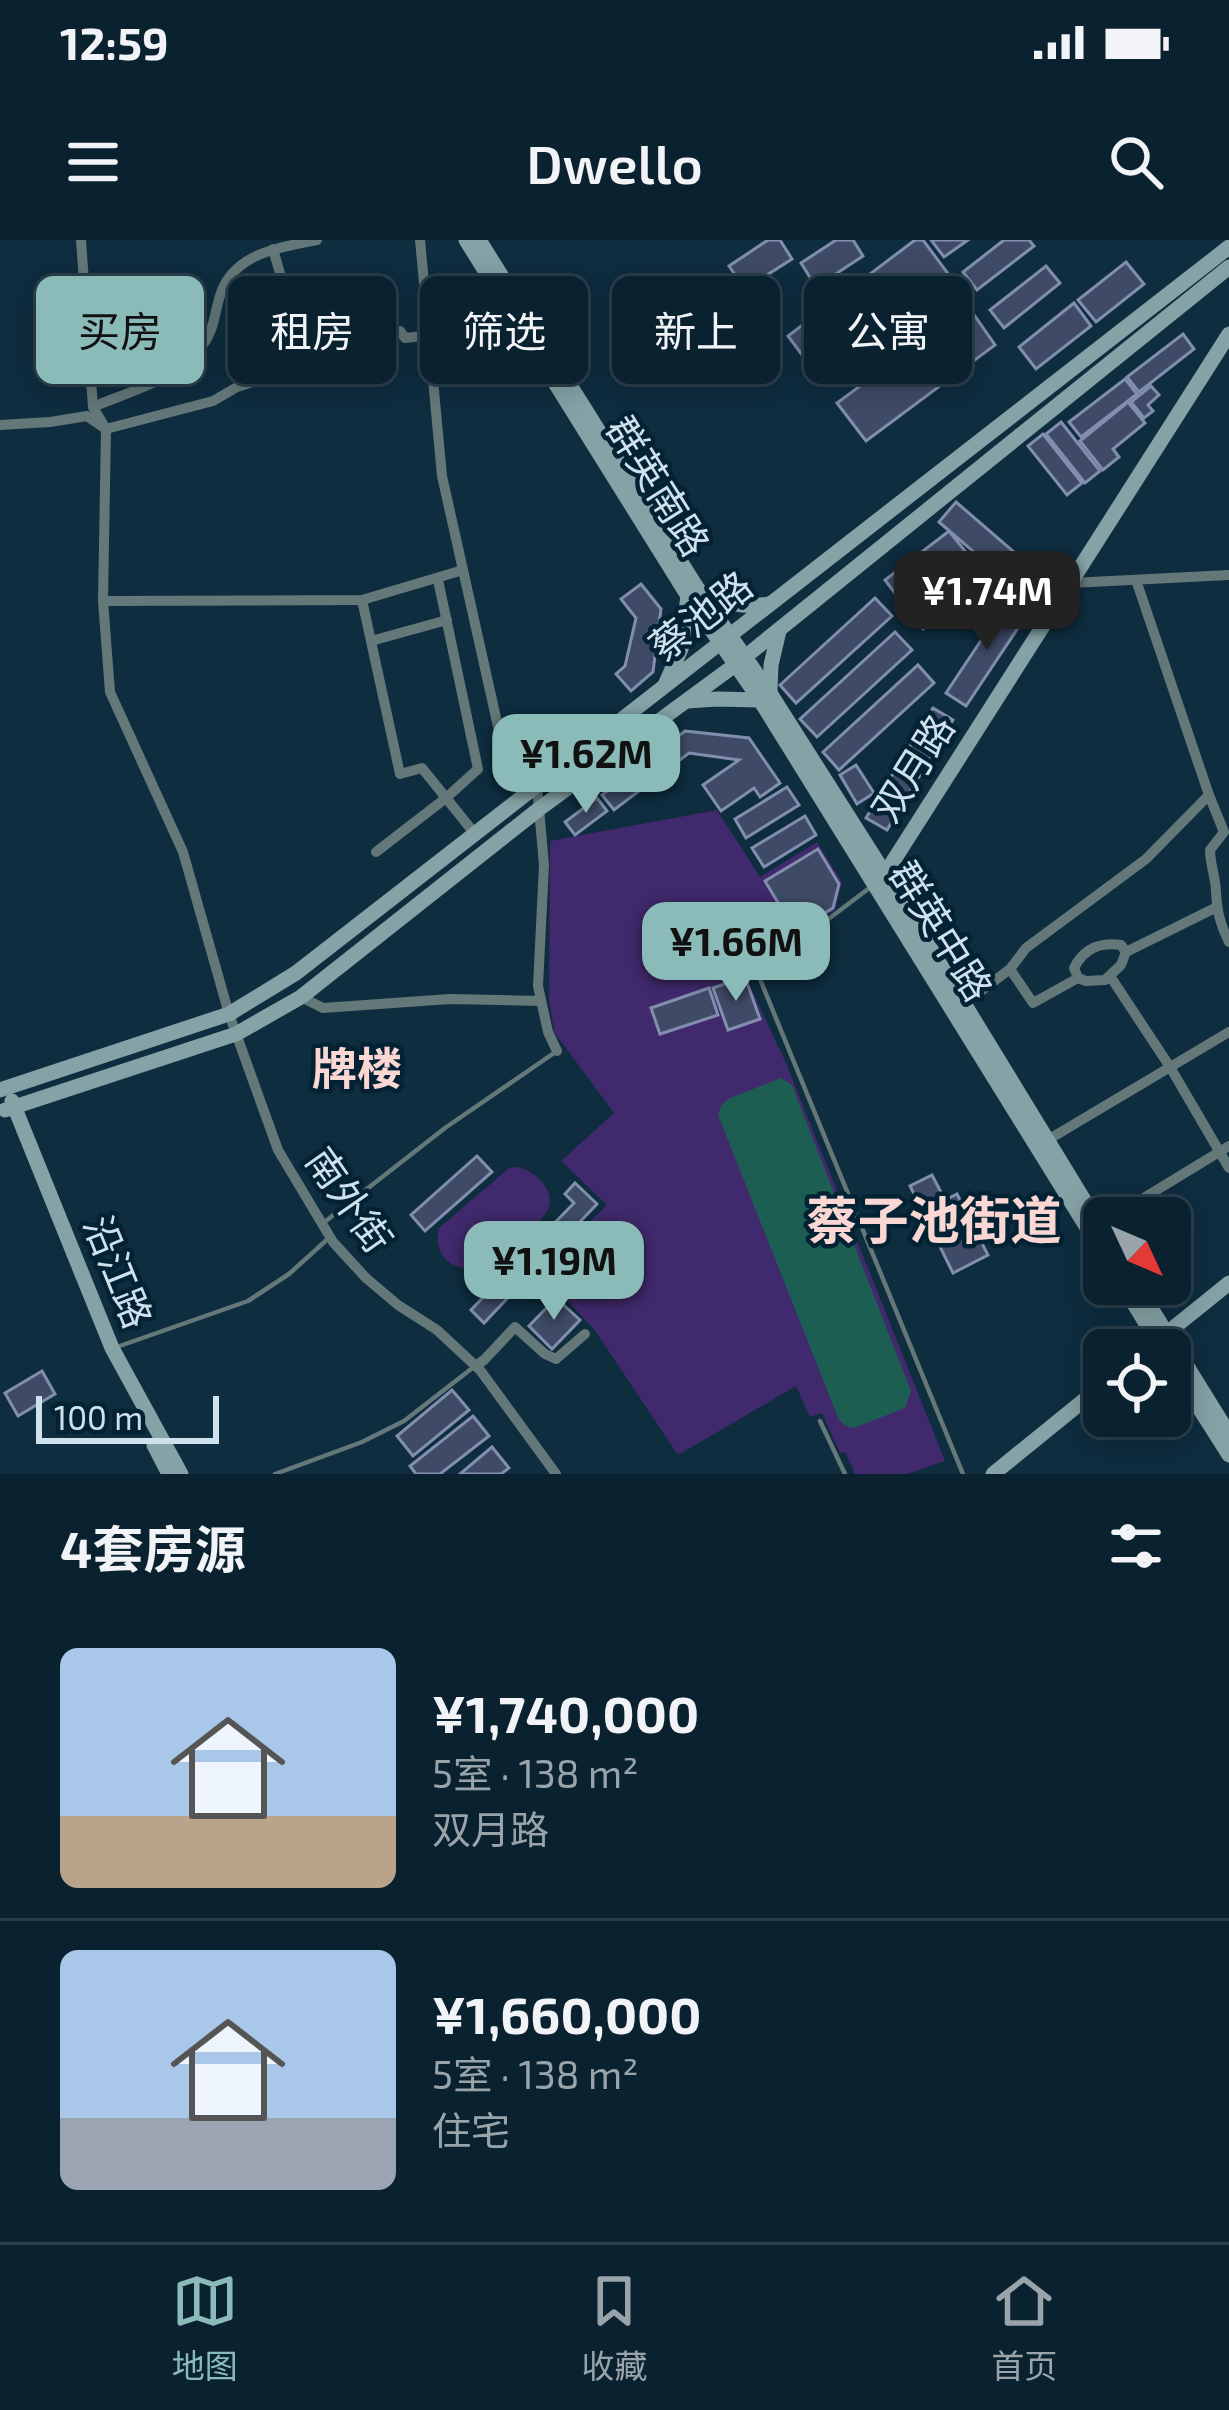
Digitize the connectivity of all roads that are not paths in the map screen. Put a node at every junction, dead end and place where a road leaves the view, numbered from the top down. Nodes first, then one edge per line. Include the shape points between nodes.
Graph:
1 (81, 240) edge
2 (317, 240) edge
3 (421, 240) edge
4 (466, 240) edge
5 (479, 240) edge
6 (1229, 247) edge
7 (273, 249) junction
8 (1229, 267) edge
9 (281, 276) edge
10 (424, 276) edge
11 (488, 276) edge
12 (1229, 334) edge
13 (249, 384) edge
14 (434, 384) edge
15 (557, 384) edge
16 (94, 407) junction
17 (0, 425) edge
18 (106, 429) junction
19 (463, 570) junction
20 (1229, 575) edge
21 (438, 580) junction
22 (1136, 580) junction
23 (1069, 583) junction
24 (694, 594) junction
25 (362, 600) junction
26 (103, 601) junction
27 (771, 604) junction
28 (447, 620) junction
29 (779, 629) junction
30 (725, 640) junction
31 (370, 641) junction
32 (739, 661) junction
33 (664, 688) junction
34 (765, 696) junction
35 (684, 702) junction
36 (496, 721) junction
37 (470, 731) junction
38 (537, 786) junction
39 (1209, 795) junction
40 (446, 798) junction
41 (539, 809) junction
42 (476, 834) junction
43 (376, 852) dead end
44 (879, 879) junction
45 (1215, 908) junction
46 (1229, 942) edge
47 (1126, 952) junction
48 (1010, 969) junction
49 (1111, 976) junction
50 (1078, 978) junction
51 (301, 997) junction
52 (541, 1001) junction
53 (958, 1008) junction
54 (229, 1014) junction
55 (1229, 1032) edge
56 (236, 1034) junction
57 (556, 1051) joint
58 (1170, 1067) junction
59 (3, 1098) edge
60 (1042, 1143) junction
61 (1224, 1149) edge
62 (1229, 1168) edge
63 (1147, 1197) edge
64 (1083, 1201) edge
65 (322, 1224) junction
66 (330, 1237) junction
67 (1229, 1287) edge
68 (1178, 1329) edge
69 (585, 1334) dead end
70 (109, 1349) junction
71 (475, 1366) junction
72 (1191, 1384) edge
73 (1191, 1395) edge
74 (1083, 1404) edge
75 (1083, 1406) edge
76 (820, 1421) dead end
77 (1229, 1434) edge
78 (1229, 1455) edge
79 (169, 1474) edge
80 (182, 1474) edge
81 (275, 1474) edge
82 (556, 1474) edge
83 (844, 1474) edge
84 (963, 1474) edge
85 (992, 1474) edge
86 (1005, 1474) edge

1 - 16 street
2 - 7 street
3 - 10 street
4 - 11 street, 群英南路
5 - 24 street, 群英南路
6 - 27 street, 蔡池路
7 - 9 street
7 - 16 street via 231,276 216,324 180,369
8 - 29 street, 蔡池路
12 - 23 street, 双月路
13 - 18 street
14 - 19 street via 442,476
15 - 24 street, 群英南路
16 - 18 street
17 - 18 street via 87,416
18 - 26 street, 南外街
19 - 21 street
19 - 36 street
20 - 22 street
21 - 25 street
21 - 28 street
22 - 23 street
22 - 39 street
23 - 44 street, 双月路
24 - 27 street via 750,608
24 - 30 street, 群英南路
24 - 33 street
25 - 26 street
25 - 31 street
26 - 54 street, 南外街 via 110,692 183,852
27 - 30 street, 蔡池路
28 - 31 street
28 - 37 street
29 - 32 street, 蔡池路
29 - 34 street
30 - 32 street, 群英中路
30 - 33 street, 蔡池路
31 - 40 street via 400,774 422,768
32 - 34 street, 群英中路
32 - 35 street, 蔡池路
33 - 38 street, 蔡池路
34 - 35 street
34 - 44 street, 群英中路
35 - 41 street, 蔡池路
36 - 37 street
36 - 38 street
37 - 40 street via 478,769
38 - 41 street
38 - 42 street, 蔡池路
39 - 45 street via 1224,832 1210,850
39 - 48 street via 1145,859 1025,948
40 - 42 street
40 - 43 street
41 - 51 street, 蔡池路
41 - 52 street
42 - 54 street, 蔡池路 via 296,973
44 - 53 street, 群英中路
44 - 84 lane via 755,967
45 - 46 street
45 - 47 street
47 - 49 street
47 - 50 street via 1093,946 1074,968
48 - 50 street via 1033,1003
48 - 53 street
49 - 50 street
49 - 58 street
51 - 52 street via 323,1008
51 - 56 street, 蔡池路
52 - 57 street
53 - 60 street, 群英中路
54 - 56 street, 南外街
54 - 59 street, 蔡池路
55 - 58 street
56 - 59 street, 蔡池路
56 - 65 street, 南外街 via 278,1150
57 - 65 lane
58 - 60 street
58 - 61 street
59 - 70 street, 沿江路
60 - 64 street, 群英中路
61 - 62 street
61 - 63 street
65 - 66 street, 南外街
66 - 70 lane via 248,1301
66 - 71 street, 南外街 via 366,1278
67 - 68 street
69 - 71 street via 556,1359 515,1327
70 - 79 street, 沿江路
70 - 80 street, 沿江路
71 - 81 lane via 404,1421
71 - 82 street, 南外街
72 - 77 street
73 - 78 street
74 - 85 street
75 - 86 street
76 - 83 lane

